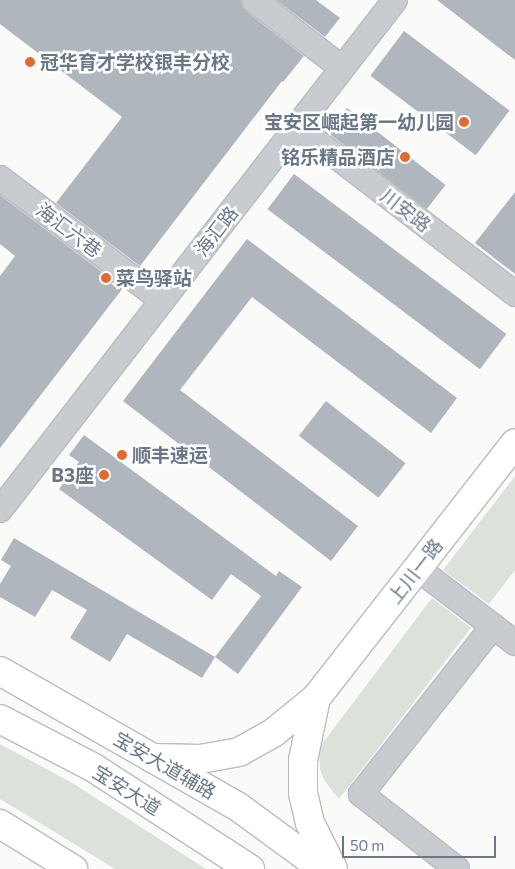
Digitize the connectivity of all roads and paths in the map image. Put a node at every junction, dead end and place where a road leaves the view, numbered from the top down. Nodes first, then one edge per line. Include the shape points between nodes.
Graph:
1 (254, 0) edge
2 (395, 0) edge
3 (342, 68) junction
4 (297, 126) junction
5 (0, 178) edge
6 (515, 294) edge
7 (162, 300) junction
8 (515, 444) edge
9 (0, 510) edge
10 (417, 568) junction
11 (493, 626) junction
12 (515, 643) edge
13 (0, 670) edge
14 (316, 698) junction
15 (0, 719) edge
16 (152, 758) junction
17 (0, 824) edge
18 (73, 869) edge
19 (250, 869) edge
20 (323, 869) edge
21 (333, 869) edge
22 (457, 869) edge

1 - 3 street
2 - 3 street, 海汇路
3 - 4 street, 海汇路
4 - 6 street, 川安路
4 - 7 street, 海汇路
5 - 7 street, 海汇六巷
7 - 9 street, 海汇路
8 - 10 main road, 上川一路
10 - 11 street
10 - 14 main road, 上川一路
11 - 12 street
11 - 22 street via 361,794
13 - 16 main road, 宝安大道辅路
14 - 16 main road, 上川一路 via 273,733 239,752 200,759
14 - 21 main road, 上川一路 via 304,760 303,793 310,823
15 - 19 main road, 宝安大道 via 94,768
16 - 20 main road, 宝安大道辅路 via 237,806
17 - 18 main road

